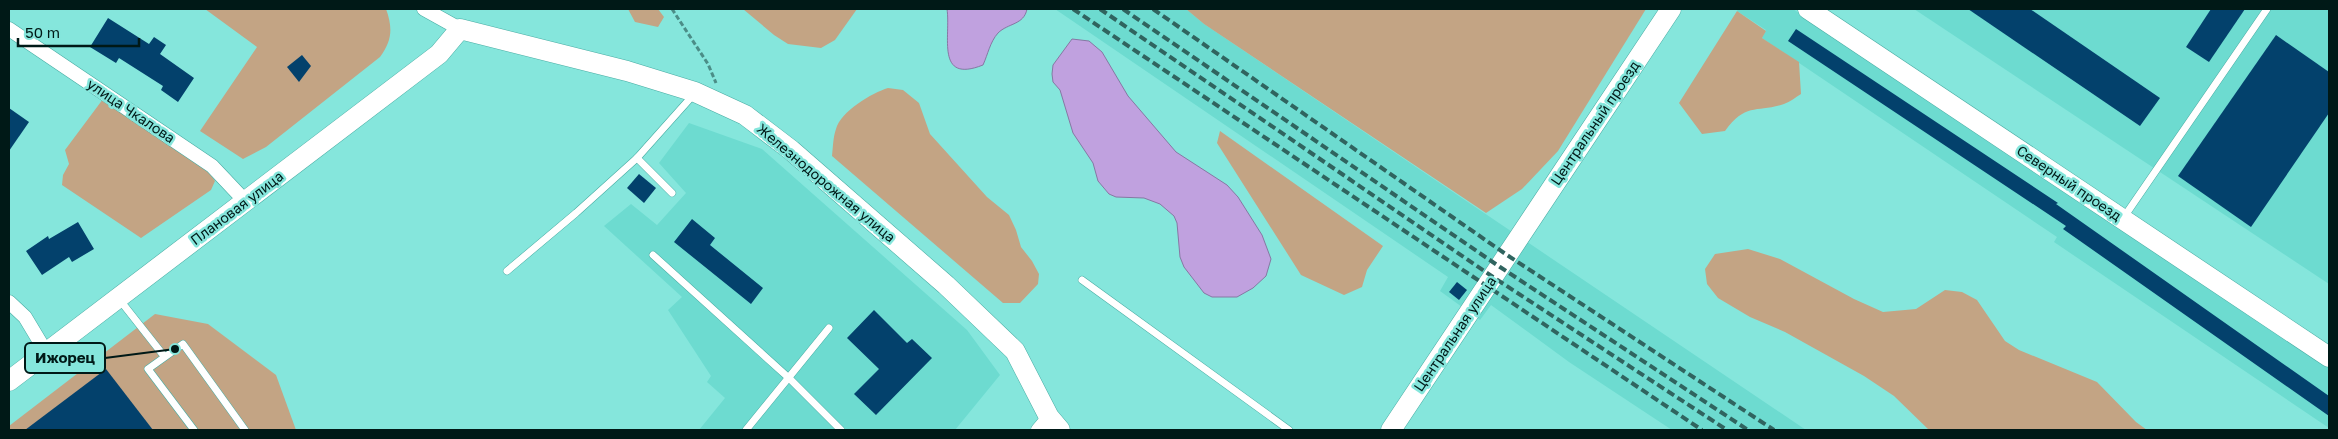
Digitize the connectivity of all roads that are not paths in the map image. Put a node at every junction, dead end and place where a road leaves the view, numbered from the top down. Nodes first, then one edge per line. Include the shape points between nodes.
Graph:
1 (424, 9) edge
2 (1671, 9) edge
3 (1808, 9) edge
4 (2267, 9) edge
5 (9, 29) edge
6 (460, 29) junction
7 (695, 92) junction
8 (637, 158) junction
9 (672, 193) dead end
10 (246, 202) junction
11 (2122, 219) junction
12 (1520, 237) joint
13 (653, 254) dead end
14 (507, 272) dead end
15 (1082, 280) dead end
16 (118, 298) junction
17 (9, 302) edge
18 (829, 328) dead end
19 (46, 352) junction
20 (164, 356) junction
21 (2329, 357) edge
22 (790, 379) junction
23 (9, 381) edge
24 (1049, 426) edge
25 (194, 430) edge
26 (245, 430) edge
27 (746, 430) edge
28 (841, 430) edge
29 (1289, 430) edge
30 (1390, 430) edge

1 - 6 street
2 - 12 street, Центральный проезд
3 - 11 street, Северный проезд
4 - 11 lane
5 - 10 street, улица Чкалова via 212,166
6 - 7 street, Железнодорожная улица via 627,70
6 - 10 street, Плановая улица via 439,54
7 - 8 lane
7 - 24 street, Железнодорожная улица via 745,115 791,150 946,285 1015,351
8 - 9 lane
8 - 14 lane
10 - 16 street, Плановая улица
11 - 21 street, Северный проезд
12 - 30 street, Центральная улица
13 - 22 lane
15 - 29 lane
16 - 19 street, Плановая улица
16 - 20 lane
17 - 19 street via 25,317
18 - 22 lane
19 - 23 street, Плановая улица
20 - 25 lane via 148,369
20 - 26 lane via 183,344
22 - 27 lane
22 - 28 lane

